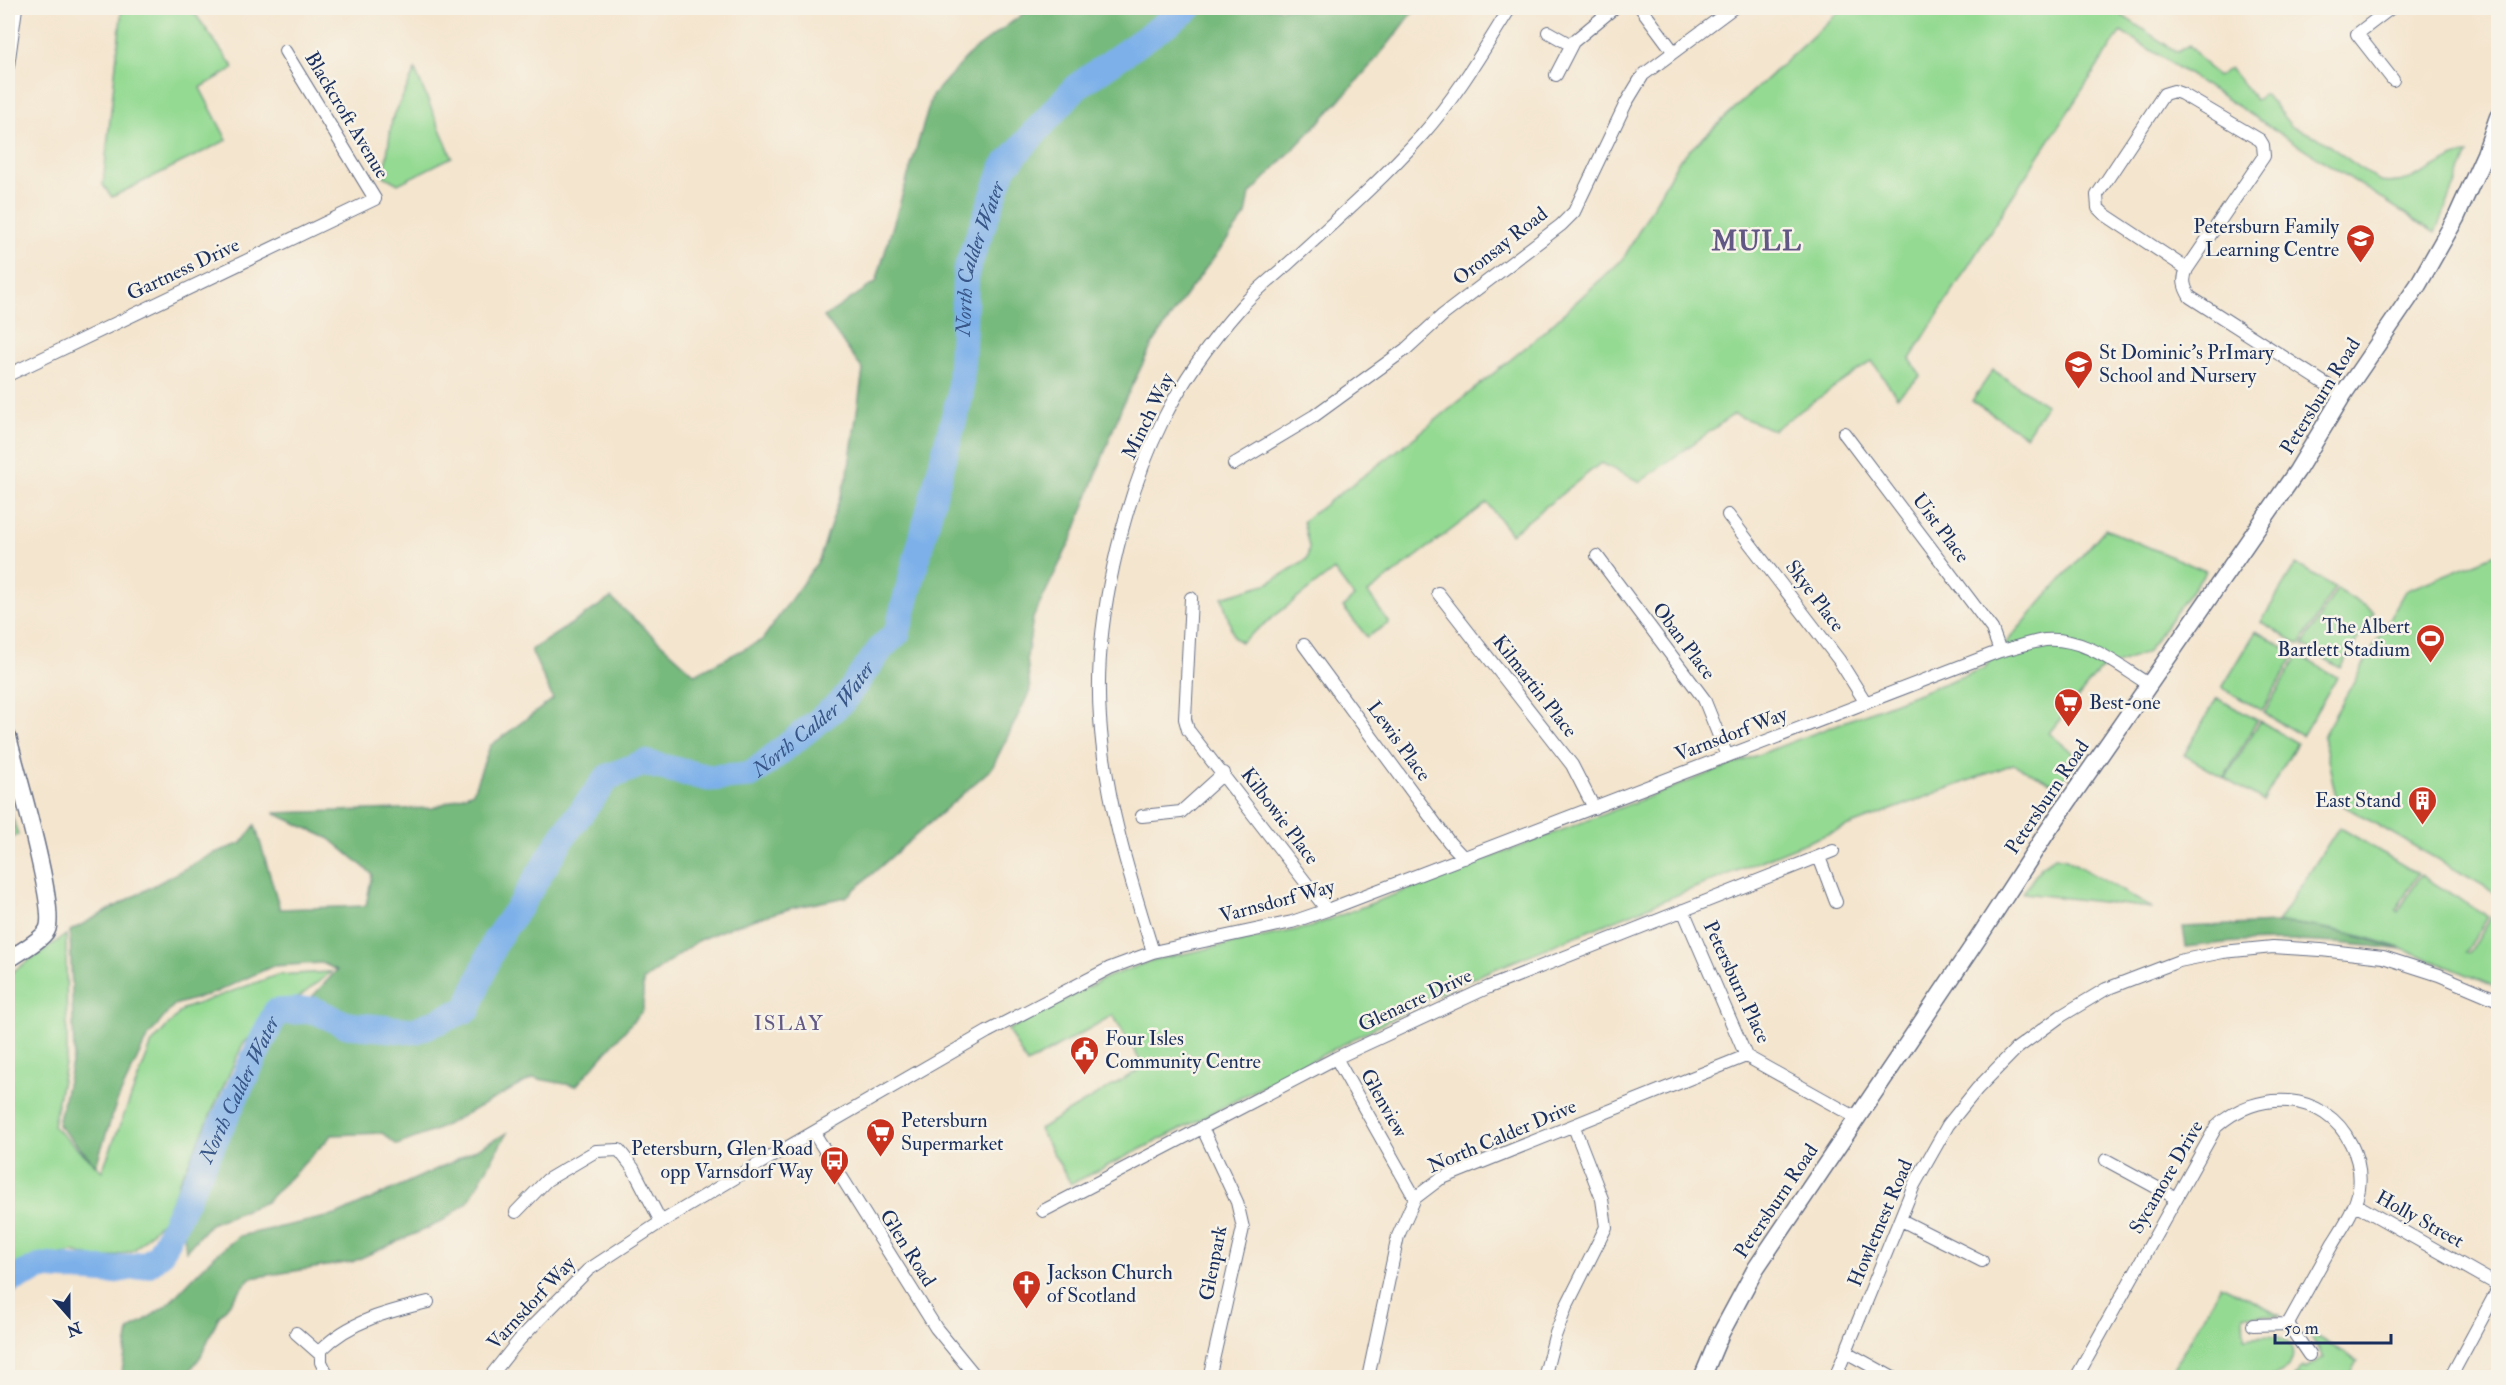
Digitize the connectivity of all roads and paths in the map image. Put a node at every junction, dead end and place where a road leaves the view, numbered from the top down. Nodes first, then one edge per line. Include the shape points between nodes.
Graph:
1 (16, 8) edge
2 (1510, 8) edge
3 (1614, 8) edge
4 (1641, 8) edge
5 (1733, 8) edge
6 (2391, 8) edge
7 (1548, 32) dead end
8 (1571, 45) junction
9 (285, 51) dead end
10 (1673, 51) junction
11 (8, 66) edge
12 (1556, 75) dead end
13 (2393, 80) dead end
14 (2499, 117) edge
15 (375, 199) joint
16 (2187, 270) junction
17 (8, 375) edge
18 (2343, 395) junction
19 (1844, 433) dead end
20 (1234, 464) dead end
21 (1728, 515) dead end
22 (1597, 556) dead end
23 (1438, 593) dead end
24 (1191, 598) dead end
25 (1304, 645) dead end
26 (2000, 651) junction
27 (2150, 685) junction
28 (1866, 703) junction
29 (8, 737) edge
30 (1727, 756) junction
31 (1224, 773) junction
32 (1594, 808) junction
33 (1143, 816) dead end
34 (1833, 851) dead end
35 (1819, 857) junction
36 (1464, 858) junction
37 (1836, 902) dead end
38 (1328, 910) junction
39 (1683, 910) junction
40 (1153, 952) junction
41 (8, 960) edge
42 (2499, 1000) edge
43 (1746, 1056) junction
44 (1336, 1058) junction
45 (1857, 1118) junction
46 (1202, 1127) junction
47 (1574, 1127) junction
48 (814, 1133) junction
49 (2106, 1160) dead end
50 (1415, 1198) junction
51 (2176, 1198) junction
52 (2355, 1204) junction
53 (1043, 1211) dead end
54 (516, 1212) dead end
55 (1902, 1220) junction
56 (661, 1222) junction
57 (1982, 1261) dead end
58 (2499, 1287) edge
59 (428, 1302) dead end
60 (2288, 1324) junction
61 (2253, 1325) dead end
62 (296, 1333) dead end
63 (1846, 1352) junction
64 (321, 1354) junction
65 (2309, 1355) dead end
66 (968, 1374) edge
67 (328, 1377) edge
68 (489, 1377) edge
69 (1209, 1377) edge
70 (1368, 1377) edge
71 (1544, 1377) edge
72 (1702, 1377) edge
73 (1836, 1377) edge
74 (1893, 1377) edge
75 (2076, 1377) edge
76 (2450, 1377) edge

1 - 11 street
2 - 40 street, Minch Way via 1467,77 1424,133 1365,193 1241,306 1196,365 1163,420 1140,476 1110,578 1099,683 1112,810
3 - 8 street
4 - 10 street
5 - 10 street, Oronsay Road
6 - 13 street via 2357,34
7 - 8 street
8 - 12 street
9 - 15 street, Blackcroft Avenue
10 - 20 street, Oronsay Road via 1643,75 1574,212 1561,225 1443,315 1406,349 1314,416
14 - 18 main road, Petersburn Road via 2446,235 2418,285
15 - 17 street, Gartness Drive
16 - 16 street via 2264,156 2264,150 2260,140 2182,94 2168,91 2096,201 2104,214
16 - 18 street via 2184,284 2190,297
18 - 27 main road, Petersburn Road via 2297,471
19 - 26 street, Uist Place via 1992,628
21 - 28 street, Skye Place via 1839,660
22 - 30 street, Oban Place via 1704,699
23 - 32 street, Kilmartin Place via 1572,765
24 - 31 street, Kilbowie Place via 1185,719 1188,730
25 - 36 street, Lewis Place
26 - 27 street, Varnsdorf Way via 2045,640 2072,643 2104,655
26 - 28 street, Varnsdorf Way
27 - 45 main road, Petersburn Road
28 - 30 street, Varnsdorf Way
29 - 41 main road via 35,836 50,921 44,934
30 - 32 street, Varnsdorf Way
31 - 33 street, Kilbowie Place via 1181,812
31 - 38 street, Kilbowie Place
32 - 36 street, Varnsdorf Way
34 - 35 street, Glenacre Drive
35 - 37 street
35 - 39 street, Glenacre Drive
36 - 38 street, Varnsdorf Way
38 - 40 street, Varnsdorf Way via 1292,922
39 - 43 street, Petersburn Place
39 - 44 street, Glenacre Drive via 1489,987
40 - 48 street, Varnsdorf Way via 1110,968 1025,1011
42 - 55 street, Howletnest Road via 2383,957 2320,950 2273,947 2223,952 2154,969 2106,989 2016,1049 1948,1125 1914,1185
43 - 45 street, Petersburn Place
43 - 47 street, North Calder Drive
44 - 46 street, Glenacre Drive
44 - 50 street, Glenview
45 - 72 main road, Petersburn Road via 1756,1268
46 - 53 street, Glenacre Drive
46 - 69 street, Glenpark via 1237,1202 1243,1228
47 - 50 street, North Calder Drive via 1440,1179
47 - 71 street via 1602,1199 1606,1227 1566,1307
48 - 56 street, Varnsdorf Way
48 - 66 street, Glen Road
49 - 51 street
50 - 70 street, North Calder Drive via 1398,1236
51 - 52 street, Sycamore Drive via 2216,1127 2228,1115 2254,1104 2286,1100 2315,1107 2338,1123 2346,1134 2360,1173
51 - 75 street, Sycamore Drive
52 - 58 street, Holly Street
52 - 60 street
54 - 56 street via 547,1180 596,1151 619,1150 633,1168
55 - 57 street
55 - 63 street, Howletnest Road
56 - 68 street, Varnsdorf Way via 588,1270 520,1339
58 - 76 street
59 - 64 street via 377,1315 332,1339
60 - 61 street
60 - 65 street
62 - 64 street
63 - 73 street, Howletnest Road
63 - 74 street
64 - 67 street

